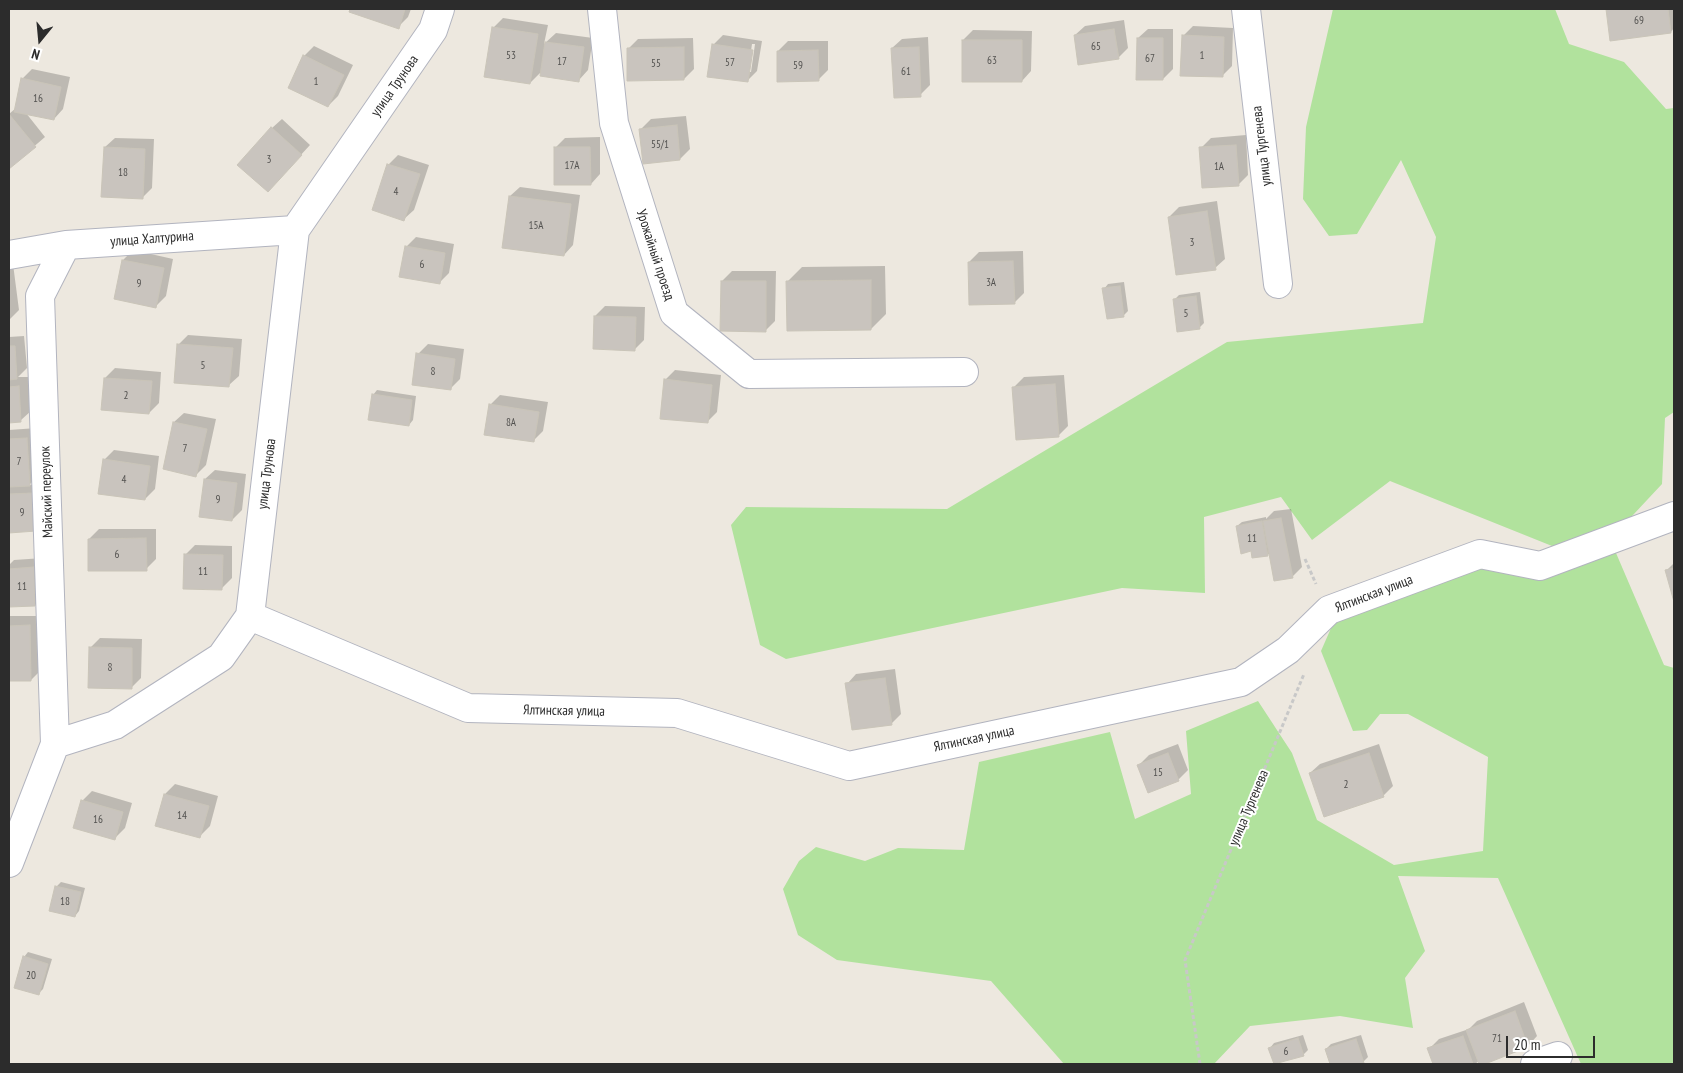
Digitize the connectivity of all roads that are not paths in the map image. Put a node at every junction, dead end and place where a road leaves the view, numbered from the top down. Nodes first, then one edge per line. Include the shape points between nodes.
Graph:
1 (440, 9) edge
2 (602, 9) edge
3 (1246, 9) edge
4 (295, 230) junction
5 (66, 245) junction
6 (9, 255) edge
7 (1278, 284) dead end
8 (964, 372) dead end
9 (1674, 516) edge
10 (250, 616) junction
11 (55, 744) junction
12 (15, 832) edge
13 (9, 863) edge

1 - 4 street, улица Трунова via 434,30
2 - 8 street, Урожайный проезд via 614,123 674,313 749,374
3 - 7 street, улица Тургенева
4 - 5 street, улица Халтурина
4 - 10 street, улица Трунова
5 - 6 street, улица Халтурина
5 - 11 street, Майский переулок via 40,296
9 - 10 street, Ялтинская улица via 1540,566 1480,554 1329,610 1288,650 1241,682 849,766 677,713 468,708
10 - 11 street, улица Трунова via 221,657 115,725
11 - 12 street
12 - 13 street

